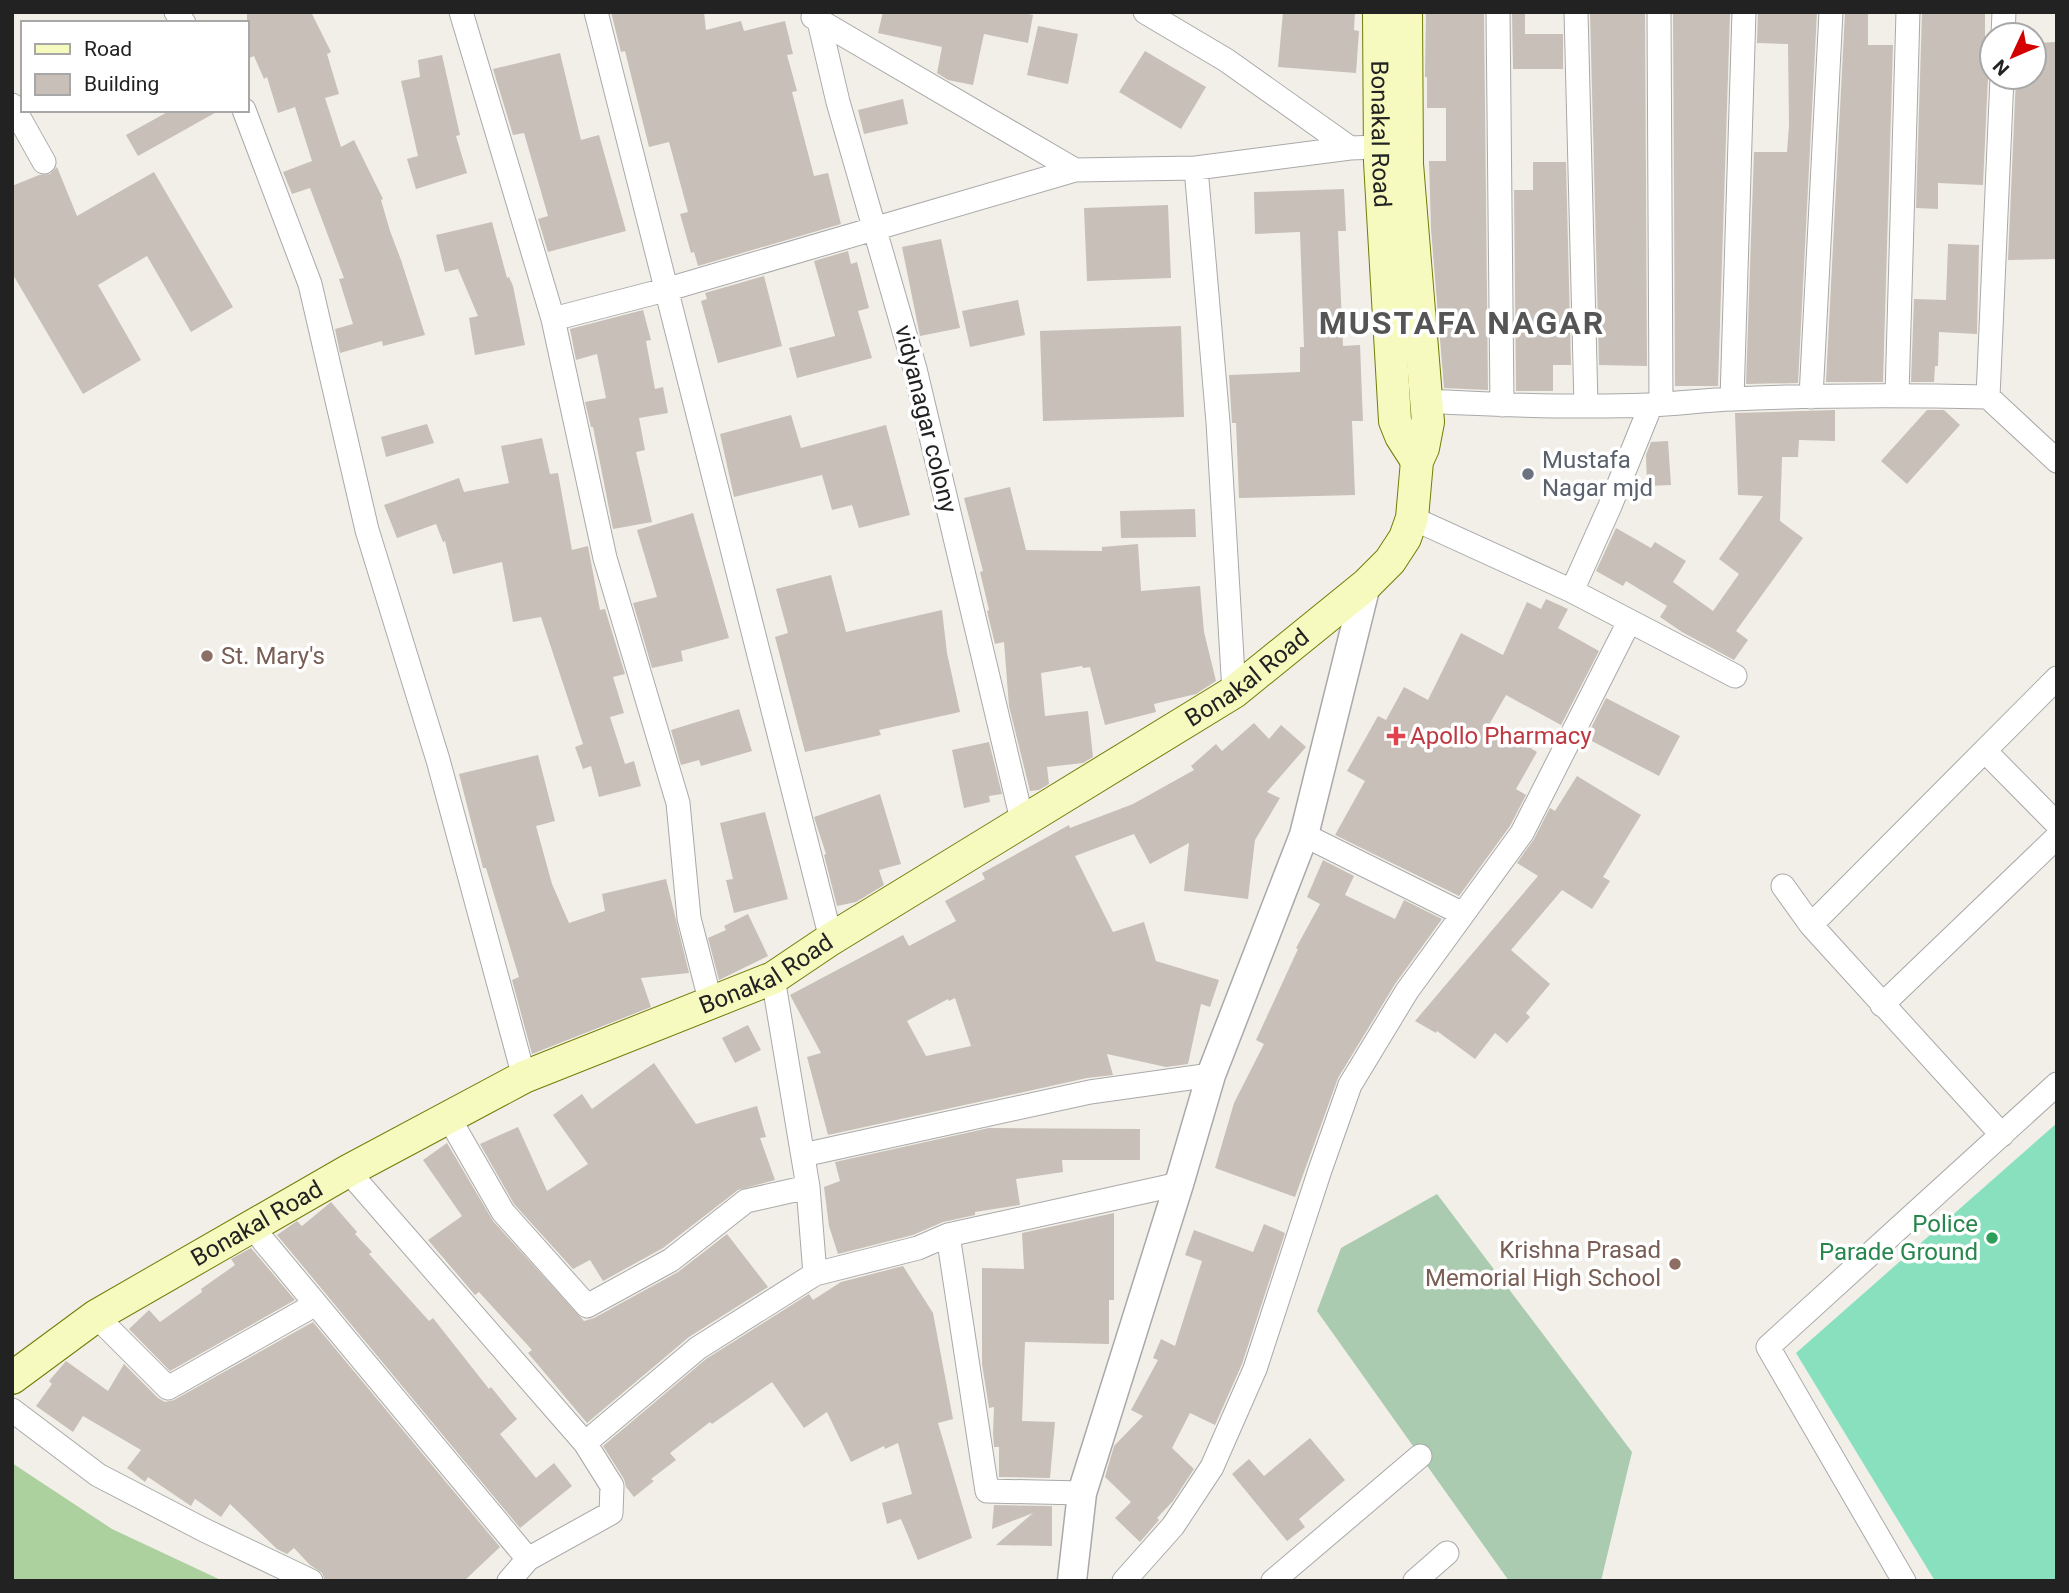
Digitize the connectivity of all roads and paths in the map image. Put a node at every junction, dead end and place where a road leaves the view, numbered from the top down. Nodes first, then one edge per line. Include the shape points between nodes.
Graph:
1 (461, 12) edge
2 (596, 12) edge
3 (1144, 12) edge
4 (1379, 12) edge
5 (1406, 12) edge
6 (1498, 12) edge
7 (1576, 12) edge
8 (1659, 12) edge
9 (1744, 12) edge
10 (1831, 12) edge
11 (1908, 12) edge
12 (813, 17) edge
13 (2001, 91) edge
14 (12, 105) edge
15 (245, 112) edge
16 (1365, 147) junction
17 (44, 162) dead end
18 (1196, 168) junction
19 (1075, 170) junction
20 (876, 229) junction
21 (665, 290) junction
22 (553, 319) junction
23 (1897, 395) junction
24 (1811, 397) junction
25 (1988, 397) junction
26 (1732, 399) junction
27 (1425, 401) junction
28 (1656, 404) junction
29 (1502, 405) junction
30 (1586, 405) junction
31 (1417, 461) junction
32 (2057, 461) edge
33 (1412, 518) junction
34 (1366, 585) junction
35 (1572, 591) junction
36 (1629, 622) junction
37 (1735, 676) dead end
38 (2057, 678) edge
39 (1234, 692) junction
40 (1985, 751) junction
41 (1022, 820) junction
42 (2057, 824) edge
43 (1304, 835) junction
44 (2057, 837) edge
45 (1783, 886) dead end
46 (1463, 914) junction
47 (1811, 925) junction
48 (831, 939) junction
49 (773, 978) junction
50 (711, 1004) junction
51 (1882, 1005) junction
52 (1211, 1075) junction
53 (524, 1077) junction
54 (2057, 1084) edge
55 (449, 1118) junction
56 (2001, 1135) junction
57 (803, 1155) junction
58 (348, 1171) junction
59 (1180, 1184) junction
60 (808, 1187) junction
61 (252, 1227) junction
62 (948, 1236) junction
63 (815, 1274) junction
64 (316, 1304) junction
65 (96, 1316) junction
66 (12, 1378) edge
67 (12, 1410) edge
68 (585, 1443) junction
69 (1420, 1456) dead end
70 (1082, 1493) junction
71 (1447, 1553) dead end
72 (528, 1559) junction
73 (311, 1581) edge
74 (509, 1581) edge
75 (1072, 1581) edge
76 (1124, 1581) edge
77 (1273, 1581) edge
78 (1415, 1581) edge
79 (1904, 1581) edge

1 - 22 street
2 - 21 street
3 - 16 street
4 - 16 main road, Bonakal Road
5 - 27 main road, Bonakal Road via 1407,164
6 - 29 street
7 - 30 street
8 - 28 street
9 - 26 street
10 - 24 street
11 - 23 street
12 - 19 street
12 - 20 street, vidyanagar colony
13 - 25 street
14 - 17 street
15 - 53 street via 310,284 367,530 438,761
16 - 18 street
16 - 31 main road, Bonakal Road via 1395,421
18 - 19 street
18 - 39 street via 1218,422
19 - 20 street
20 - 21 street
20 - 41 street, vidyanagar colony via 915,369
21 - 22 street
21 - 48 street
22 - 50 street via 605,558 678,803 690,918
23 - 24 street
23 - 25 street
24 - 26 street
25 - 32 street
26 - 28 street
27 - 29 street
27 - 31 main road, Bonakal Road via 1426,435
28 - 30 street
28 - 35 street
29 - 30 street
31 - 33 main road, Bonakal Road
33 - 34 main road, Bonakal Road via 1390,561
33 - 35 street
34 - 39 main road, Bonakal Road
34 - 43 street
35 - 36 street
36 - 37 street
36 - 46 street via 1522,833
38 - 40 street
39 - 41 main road, Bonakal Road
40 - 42 street
40 - 47 street
41 - 48 main road, Bonakal Road
43 - 46 street
43 - 52 street
44 - 51 street
45 - 47 street
46 - 76 street via 1407,990 1350,1085 1255,1369 1212,1466 1173,1526
47 - 51 street
48 - 49 main road, Bonakal Road
49 - 50 main road, Bonakal Road
49 - 57 street
50 - 53 main road, Bonakal Road
51 - 56 street
52 - 57 street via 1090,1092
52 - 59 street
53 - 55 main road, Bonakal Road
54 - 56 street
55 - 58 main road, Bonakal Road
55 - 60 street via 503,1212 587,1306 671,1260 746,1201
56 - 79 street via 1768,1347
57 - 60 street
58 - 61 main road, Bonakal Road
58 - 68 street
59 - 62 street
59 - 70 street
60 - 63 street
61 - 64 street
61 - 65 main road, Bonakal Road
62 - 63 street
62 - 70 street via 987,1492
63 - 68 street via 698,1348
64 - 65 street via 167,1388
64 - 72 street
65 - 66 main road, Bonakal Road
67 - 73 street via 98,1475
68 - 72 street via 612,1486 611,1513
69 - 77 street
70 - 75 street
71 - 78 street
72 - 74 street

